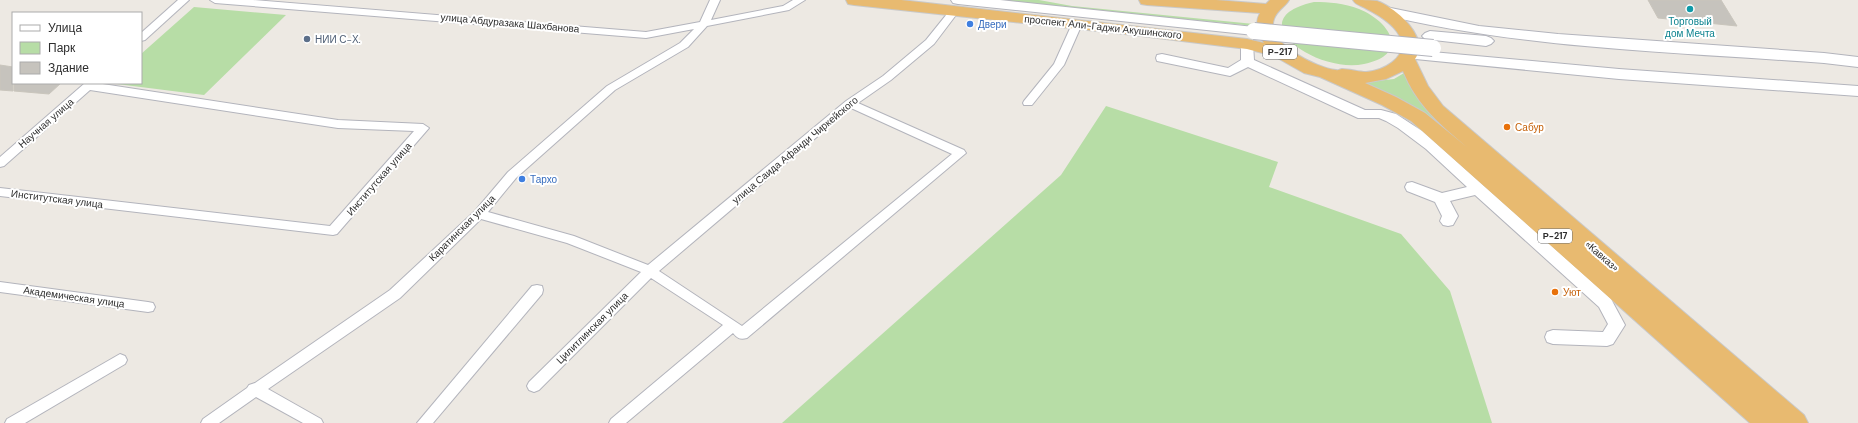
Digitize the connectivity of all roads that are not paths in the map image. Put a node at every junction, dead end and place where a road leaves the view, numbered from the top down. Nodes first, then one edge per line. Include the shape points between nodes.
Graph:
1 (184, 0) edge
2 (215, 0) edge
3 (344, 0) edge
4 (715, 0) edge
5 (800, 0) edge
6 (854, 0) edge
7 (1058, 0) edge
8 (1148, 0) edge
9 (1175, 0) edge
10 (1361, 0) edge
11 (1273, 4) edge
12 (956, 6) edge
13 (334, 9) junction
14 (1381, 10) junction
15 (1077, 24) junction
16 (703, 25) junction
17 (1252, 31) junction
18 (142, 37) edge
19 (1432, 42) junction
20 (1280, 52) junction
21 (1162, 58) dead end
22 (1408, 58) junction
23 (1248, 62) junction
24 (1858, 62) edge
25 (1858, 70) edge
26 (1326, 74) junction
27 (1858, 81) edge
28 (89, 84) edge
29 (1858, 91) edge
30 (850, 103) junction
31 (1028, 103) dead end
32 (0, 164) edge
33 (1412, 187) dead end
34 (1478, 188) junction
35 (0, 192) edge
36 (1441, 198) junction
37 (479, 214) junction
38 (1448, 221) dead end
39 (650, 271) junction
40 (0, 287) edge
41 (536, 290) dead end
42 (148, 307) dead end
43 (733, 324) junction
44 (1553, 337) dead end
45 (120, 360) dead end
46 (534, 386) dead end
47 (254, 389) junction
48 (12, 423) edge
49 (208, 423) edge
50 (316, 423) edge
51 (424, 423) edge
52 (616, 423) edge
53 (1767, 423) edge
54 (1795, 423) edge

1 - 18 street
2 - 13 street, улица Абдуразака Шахбанова
3 - 13 street
4 - 16 street, Каратинская улица
5 - 16 street, улица Абдуразака Шахбанова via 786,8
6 - 12 highway, проспект Али-Гаджи Акушинского
7 - 17 main road
8 - 9 highway
8 - 11 highway
10 - 14 highway, Р-217
11 - 20 highway, Р-217 via 1265,20 1267,34
12 - 15 highway, проспект Али-Гаджи Акушинского
12 - 17 main road
12 - 30 street, улица Саида Афанди Чиркейского via 930,42 887,78
13 - 16 street, улица Абдуразака Шахбанова via 646,35
14 - 22 highway, Р-217 via 1406,30 1412,43
14 - 24 main road via 1479,30 1558,39
15 - 17 highway, проспект Али-Гаджи Акушинского
15 - 31 street via 1059,65
16 - 37 street, Каратинская улица via 684,45 611,88 512,175
17 - 19 main road, bridge
17 - 20 highway, проспект Али-Гаджи Акушинского
17 - 23 street
19 - 25 main road
19 - 27 main road via 1696,71
20 - 26 highway, Р-217 via 1310,69
21 - 23 street via 1230,72
22 - 26 highway, Р-217 via 1399,67 1379,75 1359,78
22 - 29 main road
22 - 54 highway, «Кавказ» / Р-217 via 1419,87 1441,115
23 - 34 street via 1363,115 1381,114 1396,119 1441,154
26 - 53 highway, Р-217 via 1418,117
28 - 32 street, Научная улица
28 - 35 street, Институтская улица via 338,124 423,128 334,231
30 - 39 street, улица Саида Афанди Чиркейского
30 - 43 street via 960,153 742,334
33 - 36 street
34 - 36 street
34 - 44 street via 1605,303 1617,325 1607,339
36 - 38 street via 1450,216
37 - 39 street via 570,239
37 - 47 street, Каратинская улица via 395,294
39 - 43 street
39 - 46 street, Цилитлинская улица
40 - 42 street, Академическая улица
41 - 51 street
43 - 52 street
45 - 48 street
47 - 49 street, Каратинская улица
47 - 50 street

